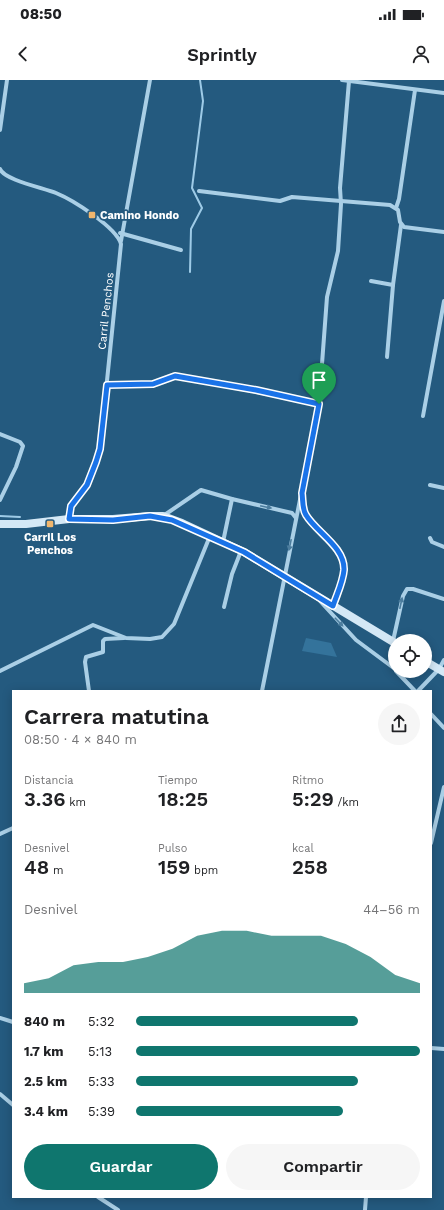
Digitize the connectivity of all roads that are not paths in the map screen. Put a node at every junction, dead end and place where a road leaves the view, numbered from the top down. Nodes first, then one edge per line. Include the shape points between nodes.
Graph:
1 (7, 80) edge
2 (150, 80) edge
3 (342, 80) edge
4 (349, 81) edge
5 (415, 90) junction
6 (444, 93) edge
7 (1, 114) edge
8 (0, 130) edge
9 (0, 170) edge
10 (198, 191) dead end
11 (340, 200) junction
12 (396, 208) junction
13 (401, 225) junction
14 (112, 230) junction
15 (120, 232) junction
16 (444, 232) edge
17 (130, 236) junction
18 (121, 242) junction
19 (181, 250) dead end
20 (371, 281) dead end
21 (393, 285) junction
22 (444, 300) edge
23 (387, 357) dead end
24 (107, 385) junction
25 (319, 404) junction
26 (423, 416) dead end
27 (0, 434) edge
28 (430, 485) dead end
29 (444, 488) edge
30 (302, 493) junction
31 (232, 499) junction
32 (0, 500) edge
33 (162, 516) junction
34 (308, 518) junction
35 (69, 519) junction
36 (296, 520) junction
37 (0, 524) edge
38 (210, 536) junction
39 (430, 538) dead end
40 (222, 542) junction
41 (444, 547) edge
42 (241, 551) junction
43 (284, 575) junction
44 (313, 593) junction
45 (444, 599) edge
46 (333, 606) junction
47 (224, 607) dead end
48 (103, 628) junction
49 (396, 634) edge
50 (126, 638) junction
51 (388, 638) edge
52 (105, 639) junction
53 (444, 660) edge
54 (388, 664) edge
55 (432, 664) edge
56 (442, 670) edge
57 (0, 671) edge
58 (403, 678) edge
59 (89, 690) edge
60 (262, 690) edge
61 (414, 690) edge
62 (419, 690) edge
63 (432, 715) edge
64 (444, 728) edge
65 (444, 787) edge
66 (12, 828) edge
67 (0, 834) edge
68 (432, 839) edge
69 (0, 1018) edge
70 (12, 1022) edge
71 (432, 1048) edge
72 (444, 1050) edge
73 (0, 1094) edge
74 (12, 1104) edge
75 (366, 1198) edge
76 (104, 1199) edge
77 (118, 1210) edge
78 (365, 1210) edge

1 - 7 street
2 - 15 street
3 - 4 street
4 - 5 street
4 - 11 street
5 - 6 street
5 - 12 street
7 - 8 street
9 - 14 street via 31,186 62,196
10 - 11 street via 280,201 292,197
11 - 12 street
11 - 25 street via 338,251 327,297
12 - 13 street
13 - 16 street via 411,229
13 - 21 street
14 - 15 street
14 - 18 street
15 - 17 street
15 - 18 street, Carril Penchos
17 - 18 street via 124,237
17 - 19 street
18 - 24 street, Carril Penchos
20 - 21 street
21 - 23 street
22 - 26 street
24 - 25 street via 153,384 175,376
24 - 35 street, Carril Penchos via 100,449 87,485 71,506
25 - 30 street
27 - 32 street via 20,442 23,446
28 - 29 street
30 - 34 street via 303,507
30 - 36 street
31 - 33 street via 201,490
31 -> 36 street via 292,513
31 - 40 street
33 - 35 main road via 113,520
33 - 38 main road
34 - 36 street via 300,515
34 - 46 street via 335,548 343,561 343,574
35 - 37 main road
36 -> 43 street
38 - 40 main road
38 - 50 street via 169,631 162,637 150,639
39 - 41 street via 432,542
40 - 42 main road
42 - 43 main road
42 - 47 street
43 - 44 main road
43 - 60 street
44 - 46 main road
44 -> 54 street via 356,640
49 -> 45 street via 406,589 413,588
46 - 51 main road
48 - 50 street
48 - 52 street via 107,634
48 - 57 street via 88,626
50 - 52 street
52 - 59 street via 103,652 85,659
53 - 56 street
55 - 56 main road
56 - 62 street
58 - 61 street
63 - 64 street
65 - 68 street
66 - 67 street
69 - 70 street
71 - 72 street
73 - 74 street
75 - 78 street
76 - 77 street

